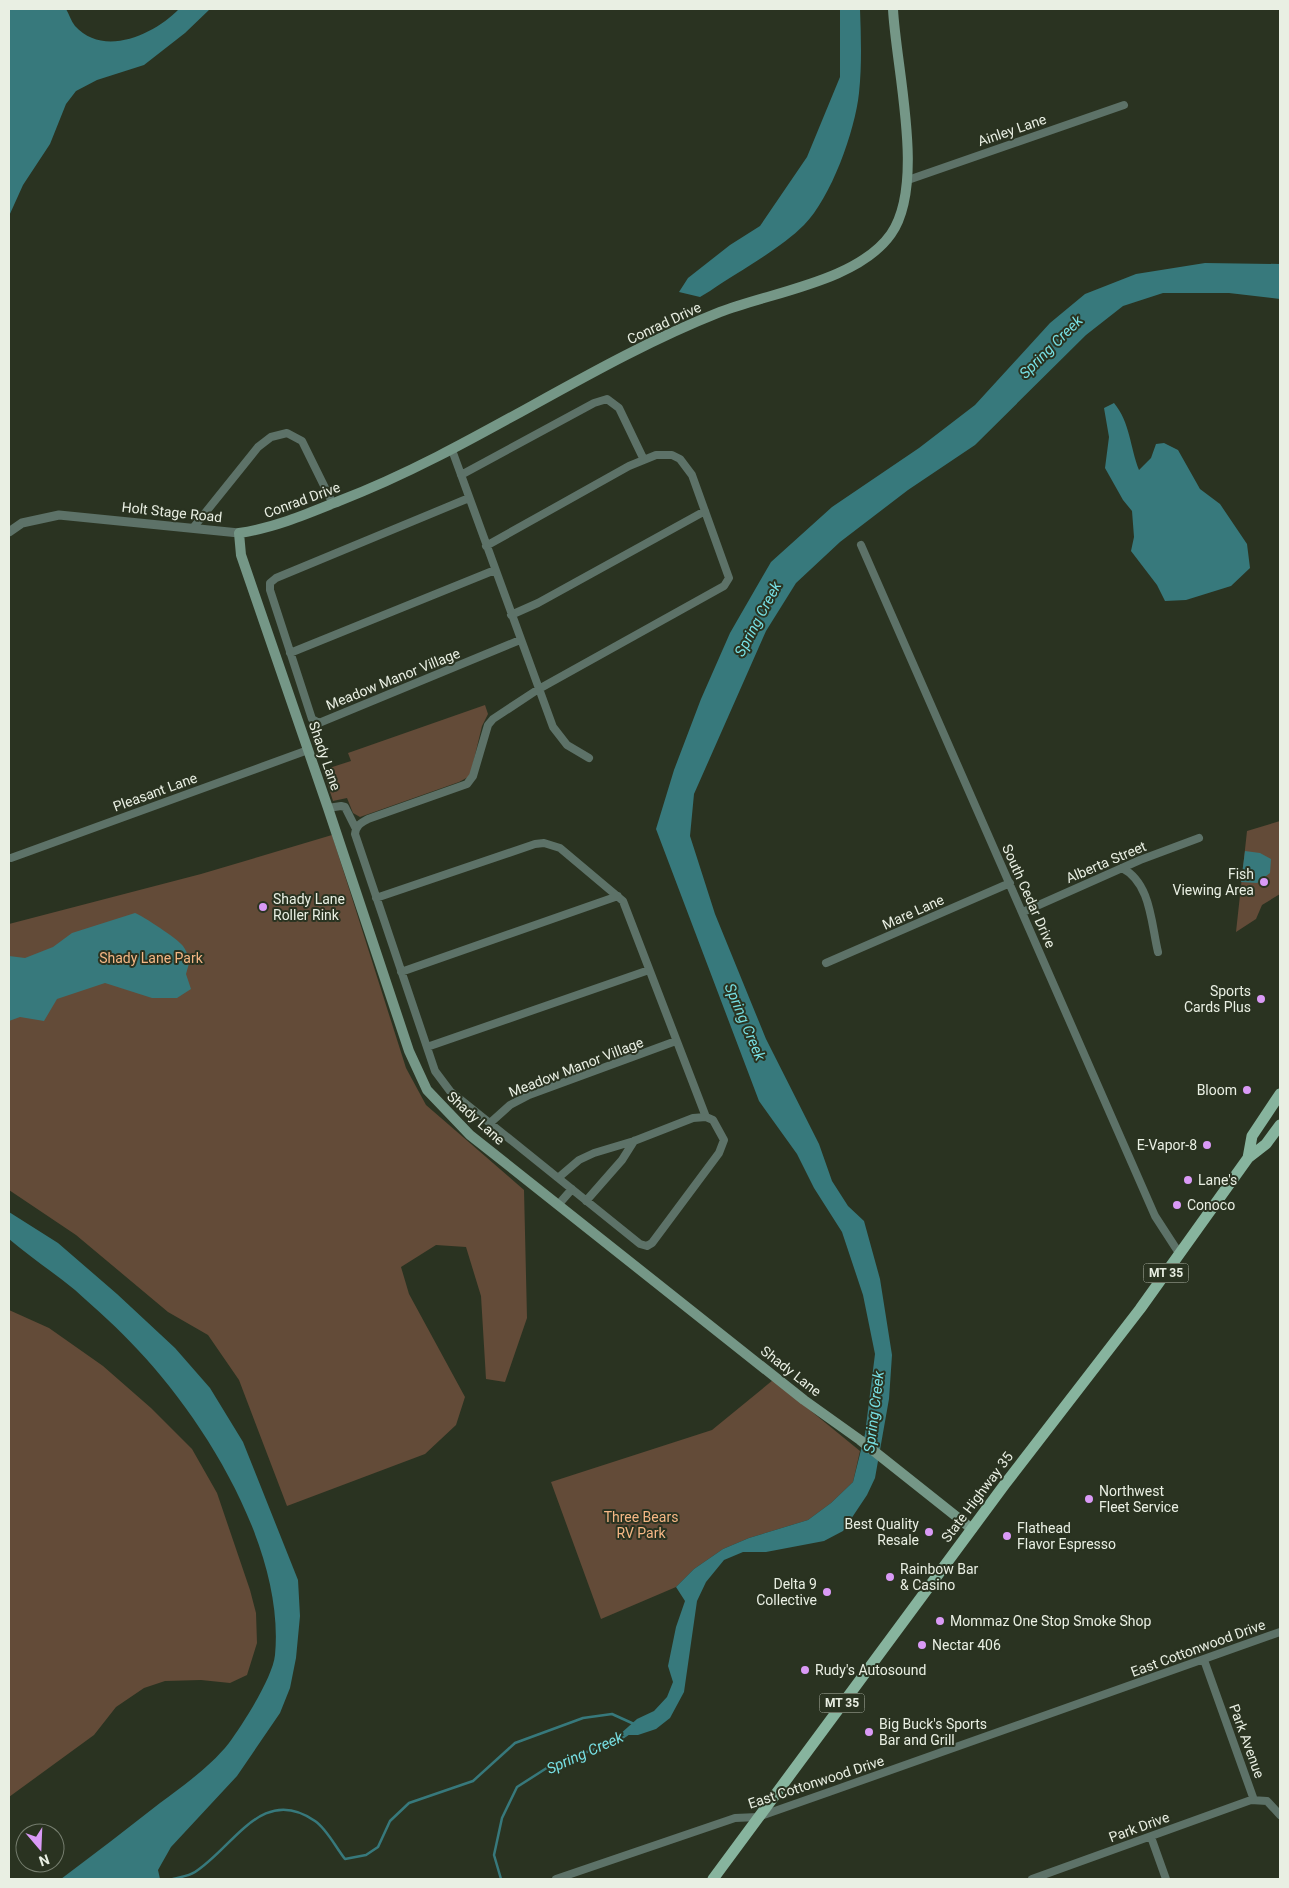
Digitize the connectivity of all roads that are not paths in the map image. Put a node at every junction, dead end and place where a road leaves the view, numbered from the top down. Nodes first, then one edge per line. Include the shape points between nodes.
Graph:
1 (893, 9) edge
2 (1124, 105) dead end
3 (908, 180) junction
4 (452, 450) junction
5 (644, 460) junction
6 (461, 475) junction
7 (469, 498) junction
8 (333, 504) junction
9 (705, 511) junction
10 (193, 528) junction
11 (9, 532) edge
12 (239, 532) junction
13 (861, 545) dead end
14 (486, 546) junction
15 (495, 570) junction
16 (511, 615) junction
17 (520, 640) junction
18 (290, 653) junction
19 (538, 690) junction
20 (308, 750) junction
21 (588, 758) dead end
22 (328, 808) junction
23 (356, 829) junction
24 (1199, 838) dead end
25 (11, 858) dead end
26 (1122, 868) junction
27 (1010, 883) junction
28 (618, 896) junction
29 (376, 898) junction
30 (1023, 912) junction
31 (1158, 952) dead end
32 (826, 963) dead end
33 (649, 970) junction
34 (401, 972) junction
35 (676, 1042) junction
36 (426, 1047) junction
37 (1280, 1094) edge
38 (706, 1117) junction
39 (490, 1123) junction
40 (1280, 1124) edge
41 (634, 1141) junction
42 (1248, 1158) junction
43 (558, 1178) junction
44 (572, 1189) junction
45 (586, 1201) junction
46 (558, 1205) junction
47 (1180, 1253) junction
48 (972, 1529) junction
49 (1280, 1632) edge
50 (1204, 1660) junction
51 (1254, 1800) junction
52 (1280, 1815) edge
53 (758, 1817) junction
54 (1151, 1837) junction
55 (556, 1879) edge
56 (713, 1879) edge
57 (1032, 1879) edge
58 (1166, 1879) edge

1 - 3 main road, Conrad Drive via 908,150
2 - 3 street, Ainley Lane
3 - 4 main road, Conrad Drive via 903,209 892,234 858,264 685,327
4 - 6 street
4 - 8 main road, Conrad Drive via 401,476
5 - 6 street via 619,408 607,399
5 - 9 street via 665,454 680,459 692,475
5 - 14 street
6 - 7 street
7 - 14 street
7 - 18 street, Meadow Manor Village via 276,578 270,584 270,590
8 - 10 street via 302,441 287,433 271,437 258,447
8 - 12 main road, Conrad Drive via 272,526
9 - 16 street via 538,604
9 - 19 street via 729,578 727,583
10 - 11 street, Holt Stage Road via 59,515 22,523
10 - 12 street, Holt Stage Road
12 - 20 main road, Shady Lane via 241,555
13 - 27 street, South Cedar Drive
14 - 15 street
15 - 16 street
15 - 18 street
16 - 17 street
17 - 18 street, Meadow Manor Village via 319,723 312,719
17 - 19 street
19 - 21 street via 553,728 567,744
19 - 23 street via 488,725 473,776 467,784 368,818
20 - 22 main road, Shady Lane
20 - 25 street, Pleasant Lane
22 - 23 street via 345,807
22 - 46 main road, Shady Lane via 409,1051 427,1090 470,1134
23 - 29 street
24 - 26 street, Alberta Street
26 - 30 street, Alberta Street
26 - 31 street via 1139,881
27 - 30 street, South Cedar Drive
27 - 32 street, Mare Lane
28 - 29 street via 560,848 544,843
28 - 33 street via 623,901
28 - 34 street
29 - 34 street
30 - 47 street, South Cedar Drive via 1155,1216
33 - 35 street
33 - 36 street
34 - 36 street
35 - 38 street
35 - 39 street, Meadow Manor Village via 529,1095 499,1113
36 - 39 street via 440,1080
37 - 42 main road, State Highway 35 / MT 35 via 1252,1136
38 - 41 street via 693,1118
38 - 45 street via 713,1120 724,1140 720,1153 652,1243 647,1246 640,1244
39 - 43 street
40 - 42 main road, State Highway 35 / MT 35 via 1266,1144
41 - 43 street via 579,1160
41 - 45 street
42 - 47 main road, State Highway 35 / MT 35
43 - 44 street
44 - 45 street
44 - 46 street
46 - 48 main road, Shady Lane
47 - 48 main road, State Highway 35 / MT 35
48 - 53 main road, State Highway 35 / MT 35
49 - 50 street, East Cottonwood Drive
50 - 51 street, Park Avenue
50 - 53 street, East Cottonwood Drive
51 - 52 street, Park Avenue via 1267,1801
51 - 54 street, Park Drive
53 - 55 street, East Cottonwood Drive via 735,1818
53 - 56 main road, State Highway 35 / MT 35
54 - 57 street, Park Drive
54 - 58 street

